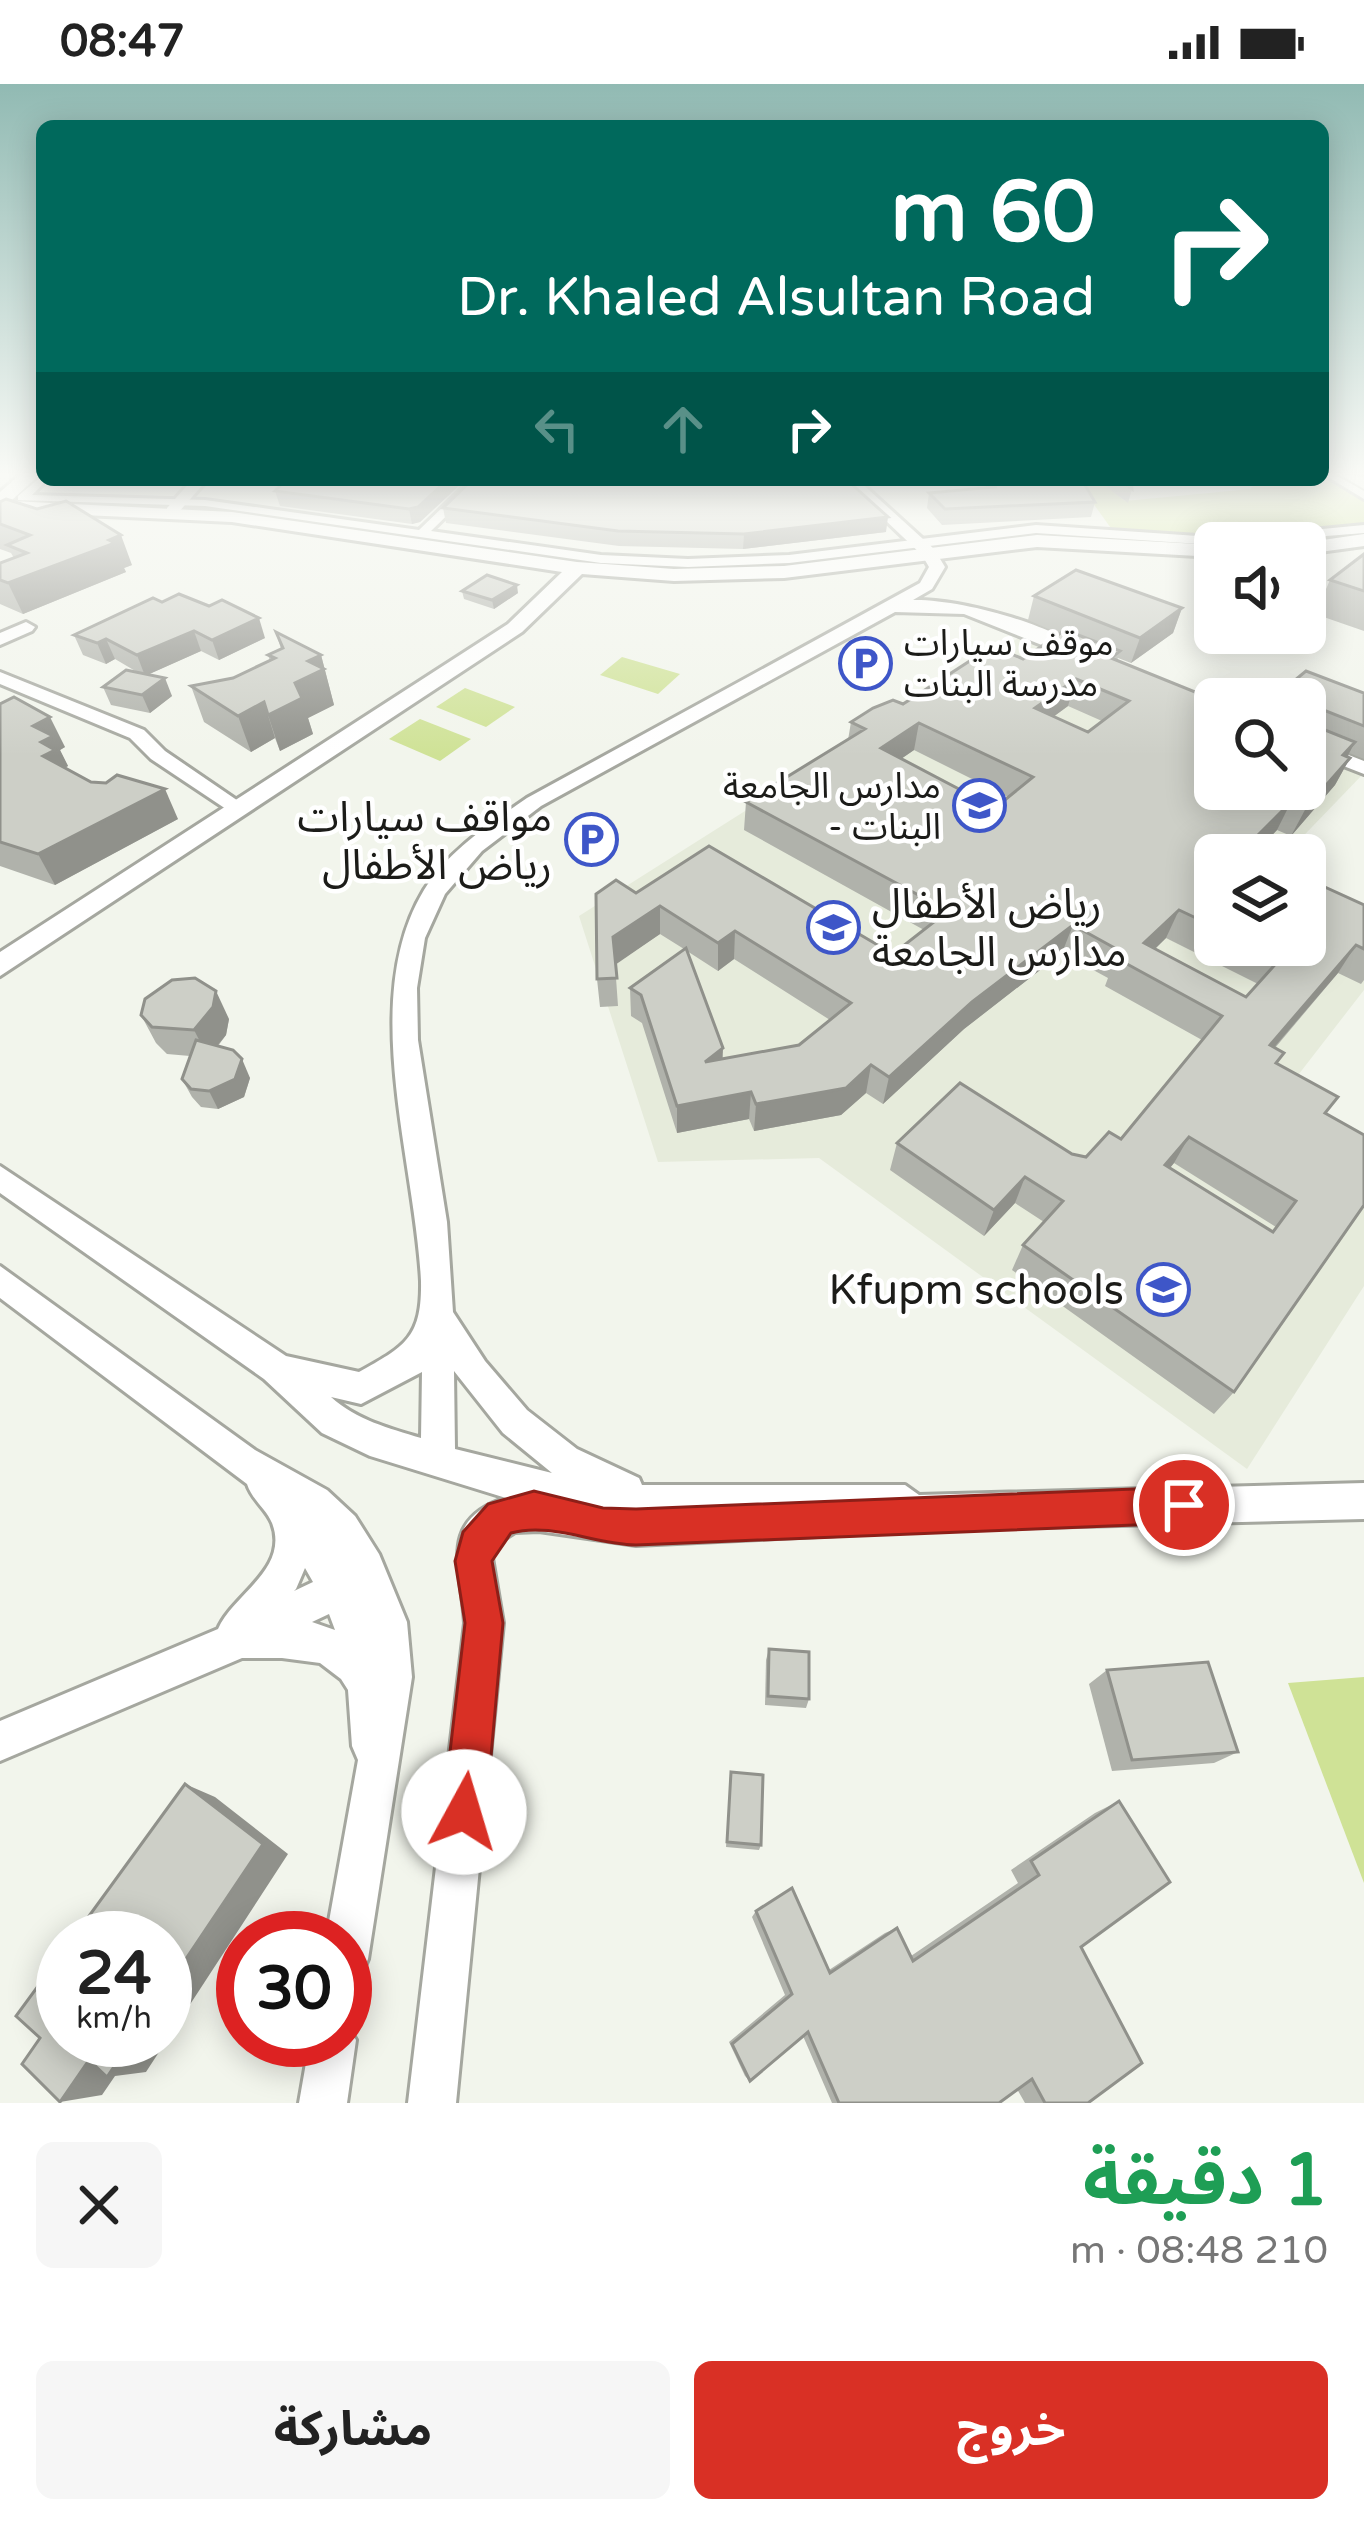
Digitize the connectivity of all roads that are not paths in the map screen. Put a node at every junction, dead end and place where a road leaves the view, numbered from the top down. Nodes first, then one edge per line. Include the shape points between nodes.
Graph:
1 (577, 568) edge
2 (583, 568) edge
3 (779, 568) edge
4 (936, 568) edge
5 (870, 617) junction
6 (26, 627) dead end
7 (0, 640) edge
8 (1098, 662) edge
9 (0, 677) edge
10 (1326, 753) edge
11 (1364, 768) edge
12 (236, 807) junction
13 (3, 960) edge
14 (0, 1178) edge
15 (0, 1280) edge
16 (435, 1318) junction
17 (276, 1368) junction
18 (438, 1460) junction
19 (243, 1462) junction
20 (1364, 1501) edge
21 (688, 1503) junction
22 (284, 1506) junction
23 (959, 1510) junction
24 (339, 1588) junction
25 (382, 1600) junction
26 (212, 1653) junction
27 (370, 1690) junction
28 (0, 1741) edge
29 (370, 1792) junction
30 (352, 1911) edge
31 (329, 2067) edge
32 (323, 2103) edge
33 (432, 2103) edge

1 - 12 street via 530,618
2 - 3 street
4 - 5 street via 926,586
5 - 8 street via 905,605 949,605
5 - 16 street via 508,818 439,883 408,946 400,1016 421,1123
6 - 7 street
9 - 12 street via 137,734
10 - 11 street
12 - 13 street
14 - 17 street
15 - 19 street
16 - 17 street via 412,1360 361,1388
16 - 18 street
16 - 21 street via 487,1395 536,1445 595,1479
17 - 18 street via 308,1403 353,1433
18 - 21 street via 583,1497
19 - 22 street
19 - 25 street via 342,1529
20 - 23 street
21 - 23 street via 876,1500
22 - 24 street
22 - 26 street via 294,1537 289,1565 266,1601
23 - 33 street via 636,1527 534,1509 487,1528 474,1561 484,1623
24 - 25 street via 357,1584
24 - 26 street
24 - 27 street
25 - 29 street via 390,1712
26 - 27 street via 303,1639 349,1660
26 - 28 street
27 - 29 street
29 - 30 street
31 - 32 street

